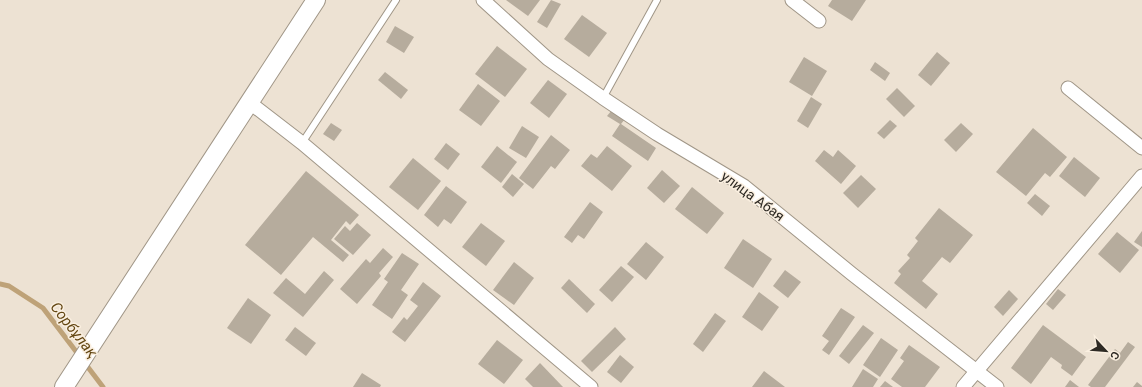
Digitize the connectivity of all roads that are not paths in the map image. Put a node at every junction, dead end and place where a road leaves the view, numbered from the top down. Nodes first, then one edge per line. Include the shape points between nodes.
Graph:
1 (316, 0) edge
2 (396, 0) edge
3 (483, 0) edge
4 (657, 0) edge
5 (792, 0) edge
6 (819, 21) dead end
7 (1068, 88) dead end
8 (603, 98) junction
9 (249, 102) junction
10 (302, 143) junction
11 (1142, 148) edge
12 (1142, 176) edge
13 (976, 371) junction
14 (64, 387) edge
15 (591, 387) edge
16 (963, 387) edge
17 (997, 387) edge

1 - 9 main road
2 - 10 lane
3 - 8 street, улица Абая via 548,59
4 - 8 lane
5 - 6 street
7 - 11 street
8 - 13 street, улица Абая via 744,186
9 - 10 street
9 - 14 main road
10 - 15 street
12 - 13 street
13 - 16 street
13 - 17 street, улица Абая

